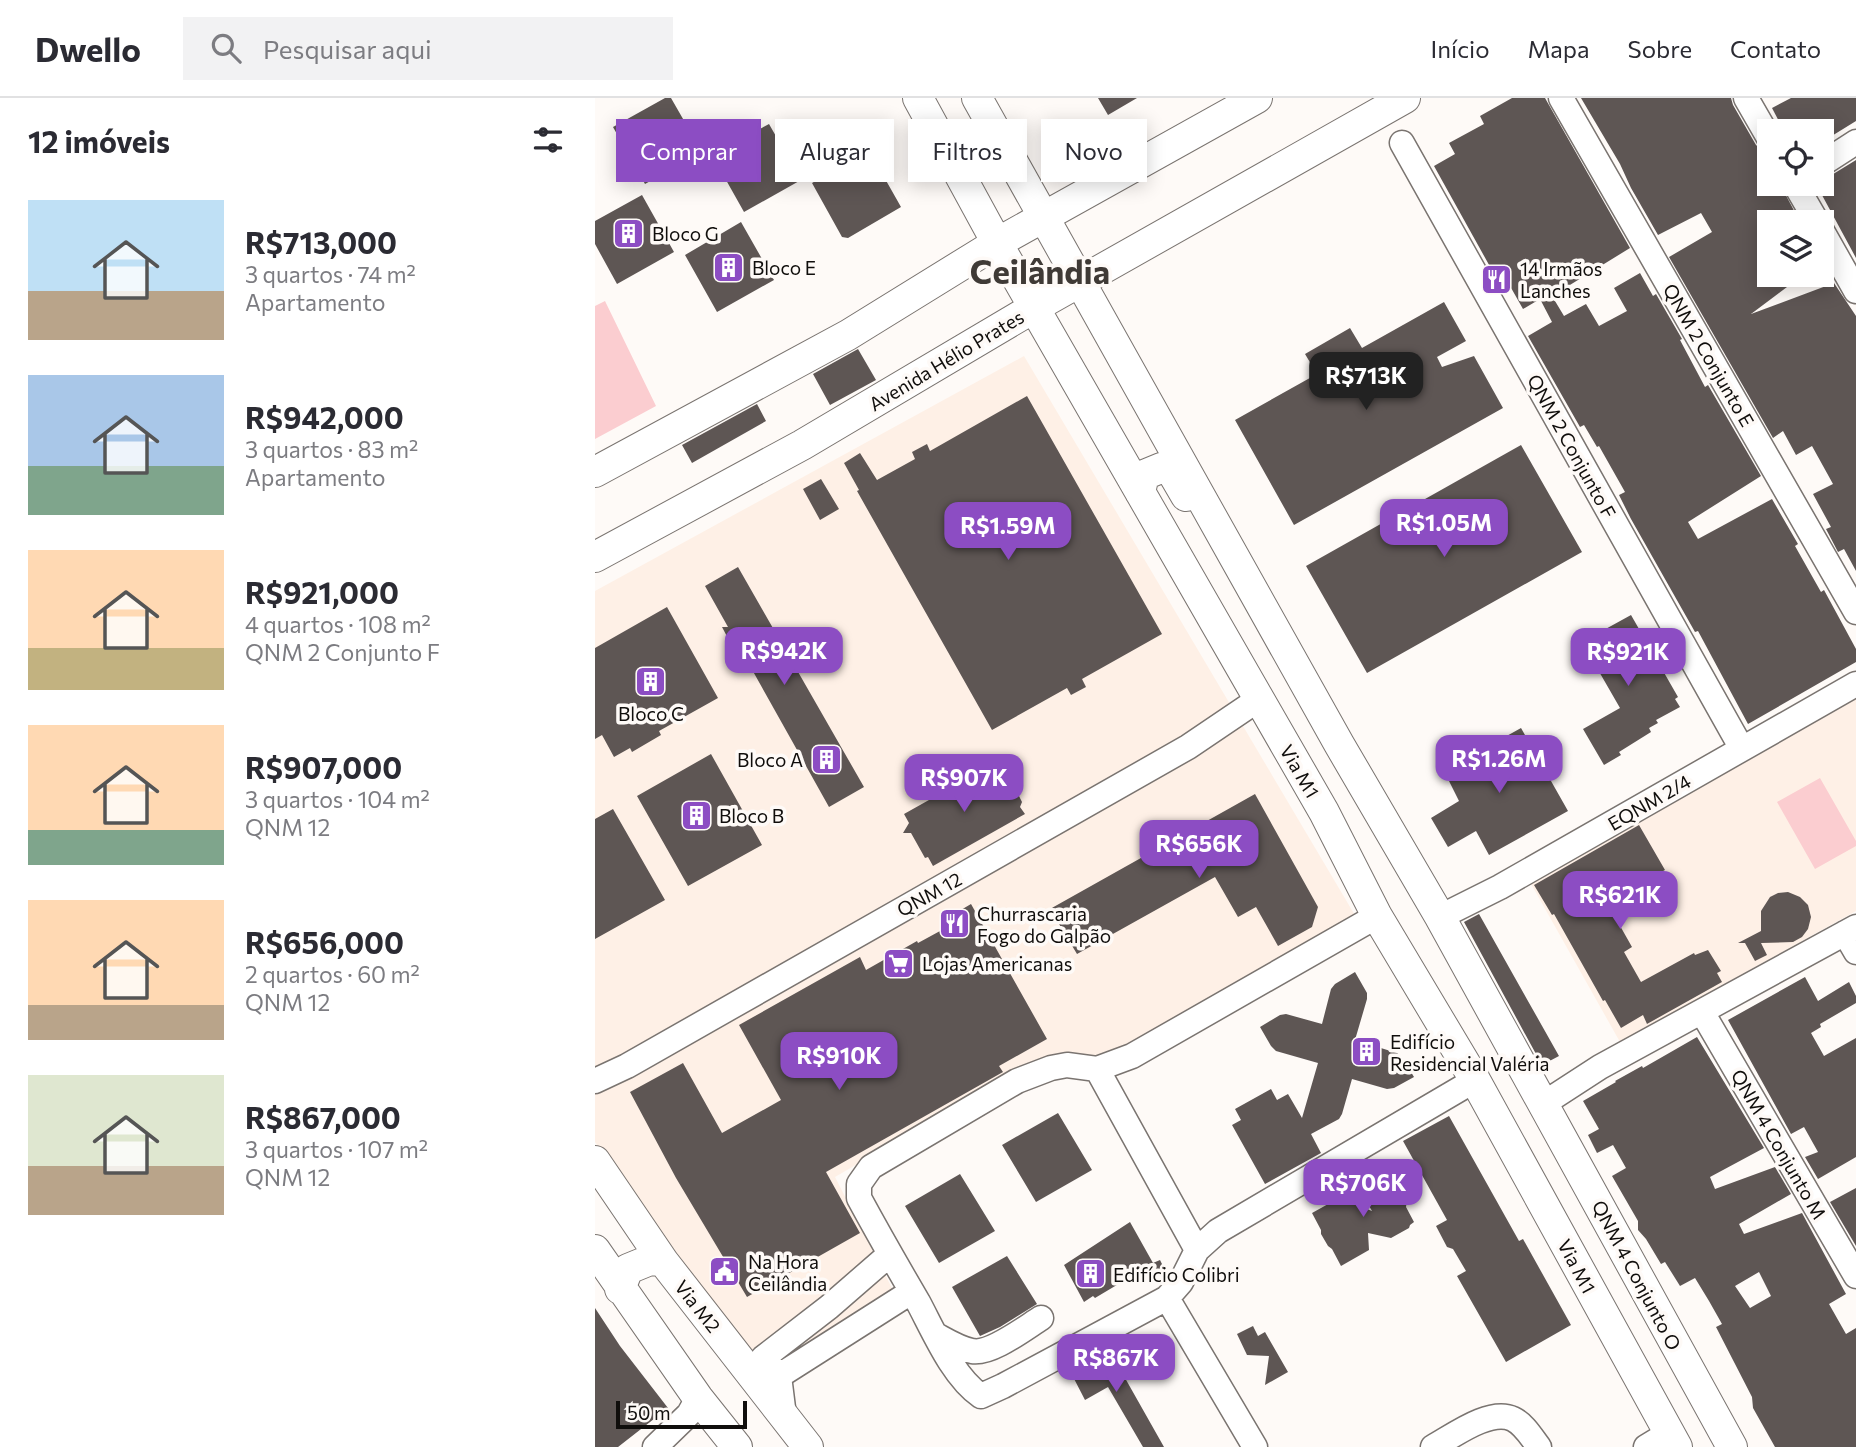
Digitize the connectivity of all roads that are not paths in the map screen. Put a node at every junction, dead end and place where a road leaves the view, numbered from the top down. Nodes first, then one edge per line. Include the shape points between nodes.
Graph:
1 (918, 98) edge
2 (977, 98) edge
3 (1257, 98) edge
4 (1405, 98) edge
5 (1561, 98) edge
6 (1747, 98) edge
7 (1759, 119) edge
8 (1856, 142) edge
9 (1402, 143) dead end
10 (1834, 156) edge
11 (1044, 218) junction
12 (997, 243) junction
13 (1834, 252) edge
14 (1080, 283) junction
15 (1856, 291) edge
16 (1035, 307) junction
17 (595, 472) edge
18 (1140, 492) junction
19 (595, 557) edge
20 (1238, 562) junction
21 (1205, 602) junction
22 (1856, 612) edge
23 (1856, 684) edge
24 (1259, 699) junction
25 (1339, 744) junction
26 (1742, 748) junction
27 (1324, 812) junction
28 (1377, 916) junction
29 (1440, 917) junction
30 (1852, 937) edge
31 (1476, 985) junction
32 (1702, 1012) junction
33 (1448, 1034) junction
34 (1097, 1069) junction
35 (1475, 1080) junction
36 (595, 1081) edge
37 (1543, 1104) junction
38 (595, 1161) edge
39 (1593, 1192) junction
40 (631, 1215) junction
41 (595, 1242) edge
42 (595, 1250) edge
43 (1197, 1250) junction
44 (890, 1254) junction
45 (663, 1261) junction
46 (1574, 1261) junction
47 (1856, 1276) edge
48 (620, 1289) junction
49 (911, 1292) junction
50 (1167, 1298) junction
51 (1041, 1318) dead end
52 (936, 1335) junction
53 (779, 1376) junction
54 (1701, 1394) junction
55 (698, 1398) junction
56 (783, 1416) junction
57 (1664, 1442) edge
58 (655, 1447) edge
59 (737, 1447) edge
60 (808, 1447) edge
61 (1255, 1447) edge
62 (1433, 1447) edge
63 (1539, 1447) edge
64 (1732, 1447) edge

1 - 12 main road, Via M1
2 - 11 main road
3 - 11 main road
4 - 14 main road, Avenida Hélio Prates
5 - 22 street, QNM 2 Conjunto E
6 - 7 street
8 - 10 street
9 - 26 street, QNM 2 Conjunto F
11 - 12 main road
11 - 14 main road
12 - 16 main road, Via M1
12 - 17 main road via 848,335
13 - 15 street
14 - 16 main road, Avenida Hélio Prates
14 - 20 main road
16 - 18 main road, Via M1
16 - 19 main road, Avenida Hélio Prates via 802,445
18 - 20 main road via 1149,471 1161,468 1172,472 1205,528
18 - 21 main road, Via M1
20 - 25 main road
21 - 24 main road, Via M1
21 - 25 main road via 1244,643 1310,762 1323,769 1335,766 1341,755
23 - 26 street, EQNM 2/4
24 - 27 main road, Via M1
24 - 36 street, QNM 12 via 1188,747
25 - 29 main road
26 - 29 street, EQNM 2/4
27 - 28 main road, Via M1
27 - 31 main road via 1335,795 1353,797 1434,936
28 - 33 main road, Via M1
28 - 34 street via 1148,1048
29 - 31 main road
30 - 32 street
31 - 37 main road
32 - 37 street
32 - 47 street, QNM 4 Conjunto M
33 - 35 main road, Via M1
33 - 39 main road via 1486,1077 1560,1209 1571,1215 1584,1213 1592,1204
34 - 43 street
34 - 44 street via 1059,1066 1017,1081 871,1167 859,1184 859,1198
35 - 43 street via 1218,1231
35 - 46 main road, Via M1
37 - 39 main road, QNM 4 Conjunto O
38 - 40 main road, Via M2
39 - 54 main road, QNM 4 Conjunto O
40 - 41 main road via 621,1237
40 - 45 main road, Via M2
42 - 48 main road
43 - 50 street
44 - 49 street
44 - 53 street via 764,1357
45 - 48 main road via 650,1260 628,1269
45 - 56 main road, Via M2
46 - 54 main road via 1574,1249 1582,1240 1594,1237 1606,1243 1672,1363
46 - 57 main road, Via M1
48 - 55 main road
49 - 52 street
49 - 53 street
50 - 52 street via 981,1396 961,1377
50 - 61 street
51 - 52 street via 981,1351
53 - 56 street
54 - 64 main road, QNM 4 Conjunto O
55 - 58 street via 689,1414
55 - 59 main road
56 - 60 main road, Via M2
62 - 63 street via 1489,1416 1513,1419

